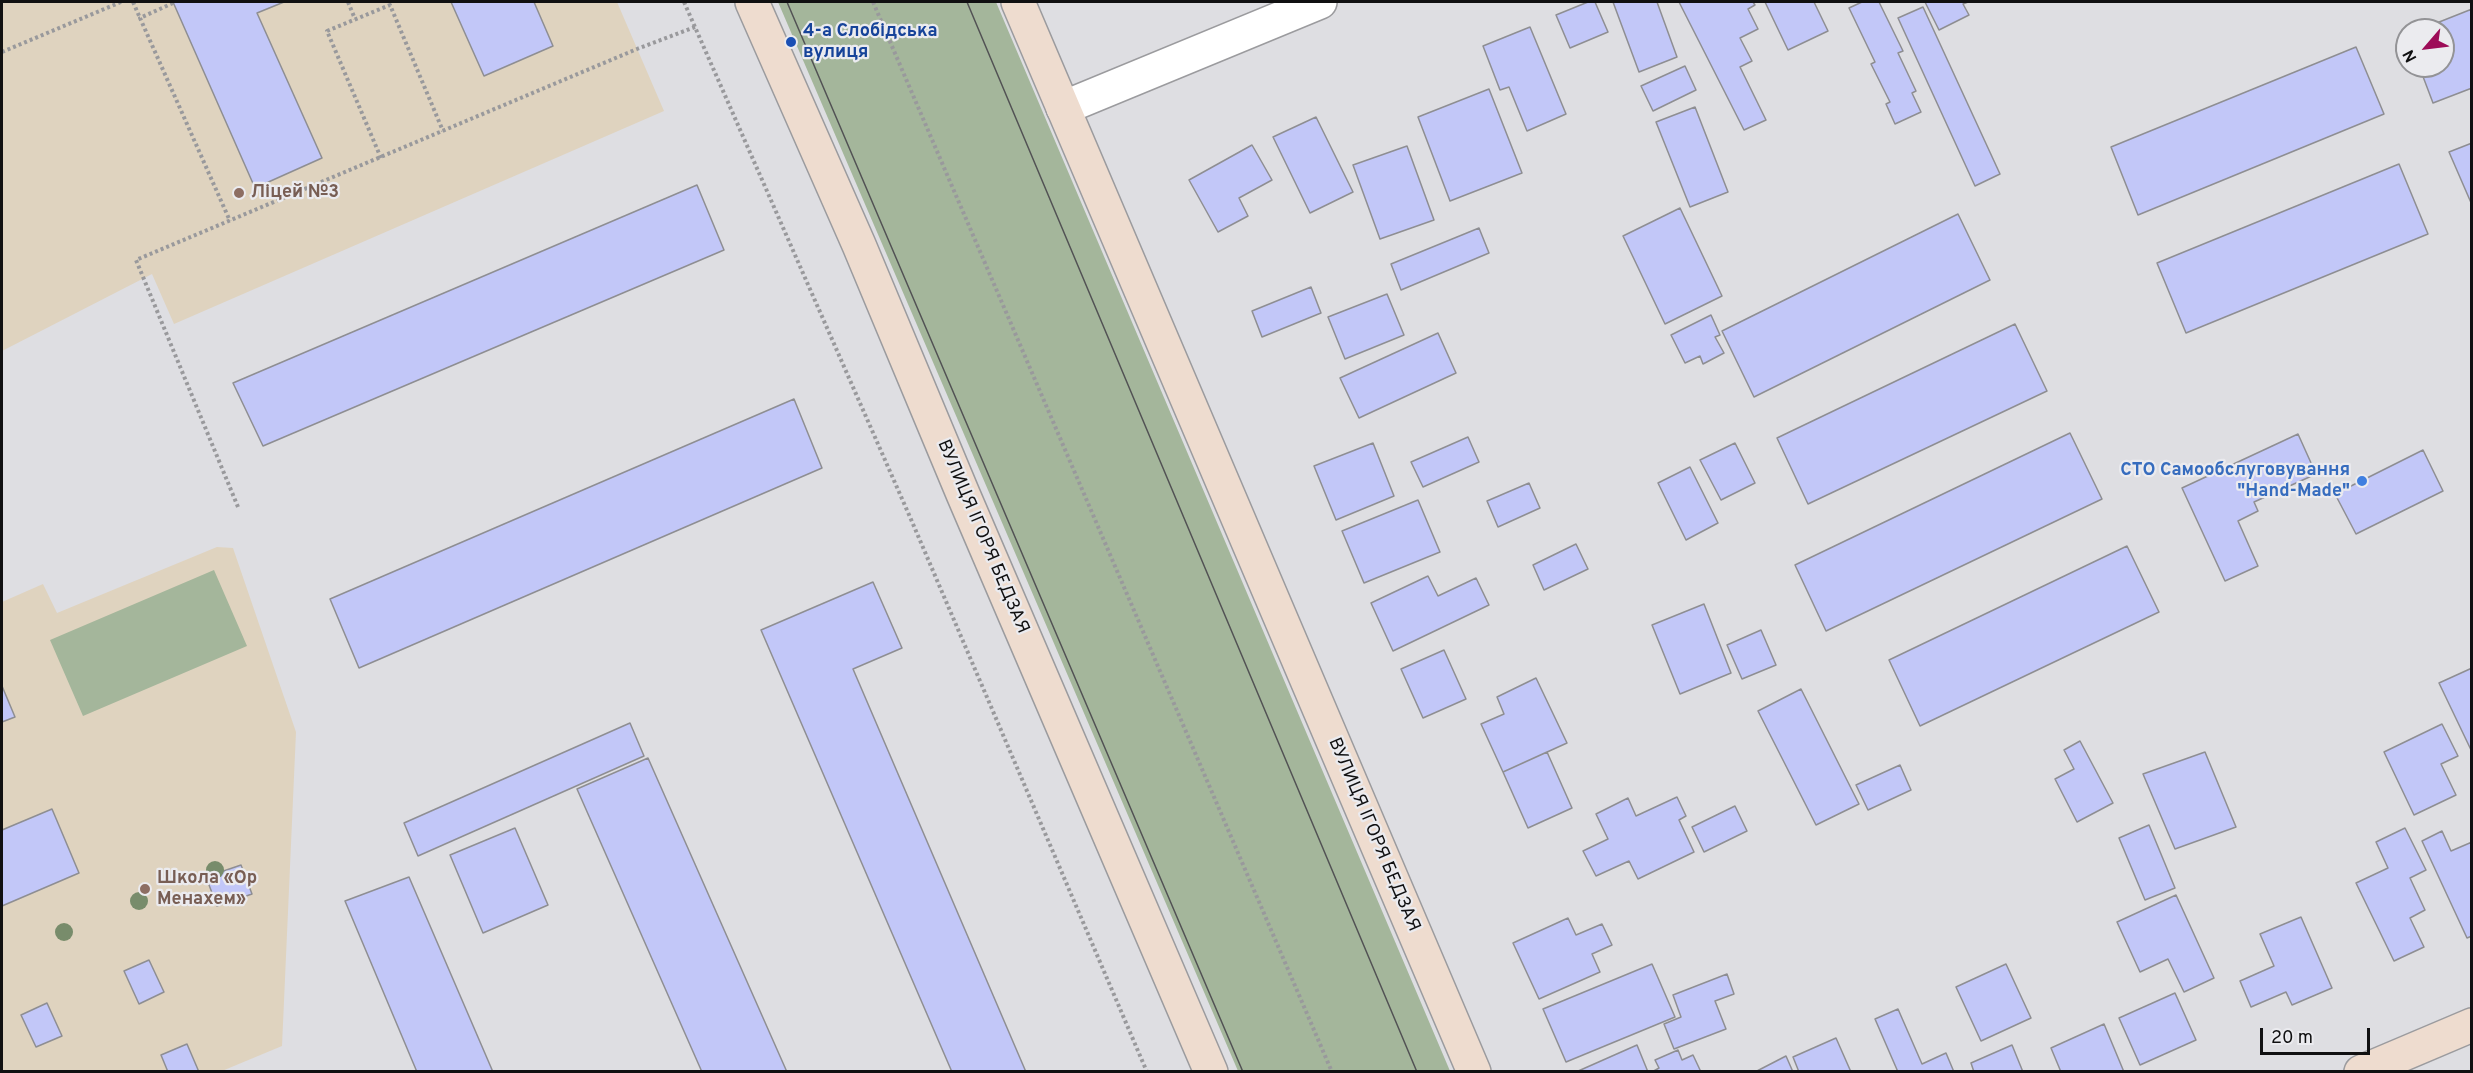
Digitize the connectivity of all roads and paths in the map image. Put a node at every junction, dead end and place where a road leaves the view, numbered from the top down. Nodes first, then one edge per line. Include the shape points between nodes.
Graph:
1 (121, 2) edge
2 (133, 2) edge
3 (348, 2) edge
4 (684, 2) edge
5 (752, 2) edge
6 (873, 2) edge
7 (1018, 2) edge
8 (1320, 2) edge
9 (173, 3) edge
10 (140, 18) junction
11 (355, 20) junction
12 (695, 27) junction
13 (2, 52) edge
14 (1063, 108) junction
15 (443, 131) junction
16 (381, 158) junction
17 (230, 221) junction
18 (238, 507) dead end
19 (2472, 1025) edge
20 (1147, 1071) edge
21 (1211, 1071) edge
22 (1332, 1071) edge
23 (1474, 1071) edge
24 (2361, 1071) edge

1 - 13 path
2 - 10 path
3 - 11 path
4 - 12 path
5 - 21 street, ВУЛИЦЯ ІГОРЯ БЕДЗАЯ
6 - 22 path
7 - 14 street, ВУЛИЦЯ ІГОРЯ БЕДЗАЯ
8 - 14 street
9 - 10 path
10 - 17 path
11 - 15 path via 390,5
11 - 16 path via 327,31
12 - 15 path
12 - 20 path
14 - 23 street, ВУЛИЦЯ ІГОРЯ БЕДЗАЯ
15 - 16 path
16 - 17 path
17 - 18 path via 135,260
19 - 24 street

